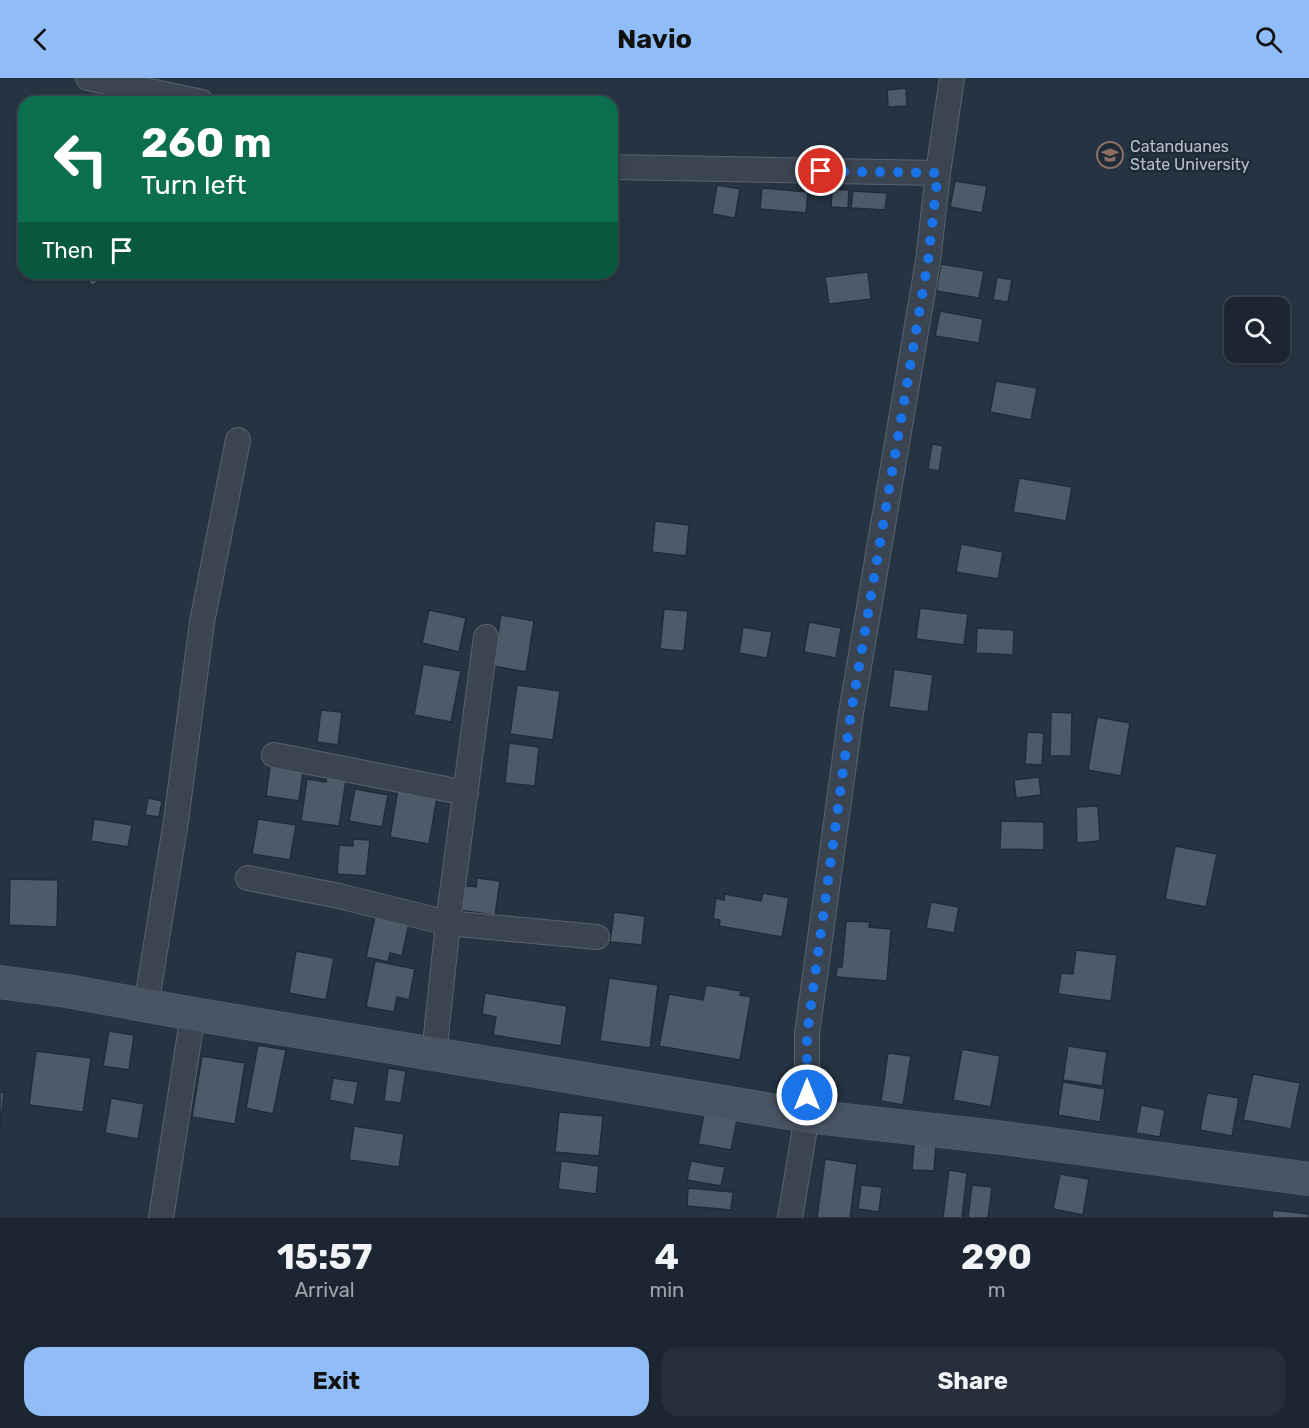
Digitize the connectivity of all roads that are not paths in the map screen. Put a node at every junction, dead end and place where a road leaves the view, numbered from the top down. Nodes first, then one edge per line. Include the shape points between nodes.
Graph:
1 (88, 78) edge
2 (952, 78) edge
3 (174, 96) edge
4 (618, 167) edge
5 (938, 173) junction
6 (238, 440) dead end
7 (486, 637) dead end
8 (274, 754) dead end
9 (466, 793) junction
10 (248, 878) dead end
11 (448, 923) junction
12 (597, 937) dead end
13 (0, 982) edge
14 (146, 1006) junction
15 (193, 1014) junction
16 (435, 1054) junction
17 (807, 1116) junction
18 (1309, 1179) edge
19 (162, 1218) edge
20 (790, 1218) edge

1 - 3 street
2 - 5 street
4 - 5 street
5 - 17 street via 928,261 848,736 807,1034
6 - 14 street via 202,622 176,822
7 - 9 street
8 - 9 street
9 - 11 street
10 - 11 street
11 - 12 street
11 - 16 street
13 - 14 street
14 - 15 street
15 - 16 street
15 - 19 street
16 - 17 street
17 - 18 street
17 - 20 street

